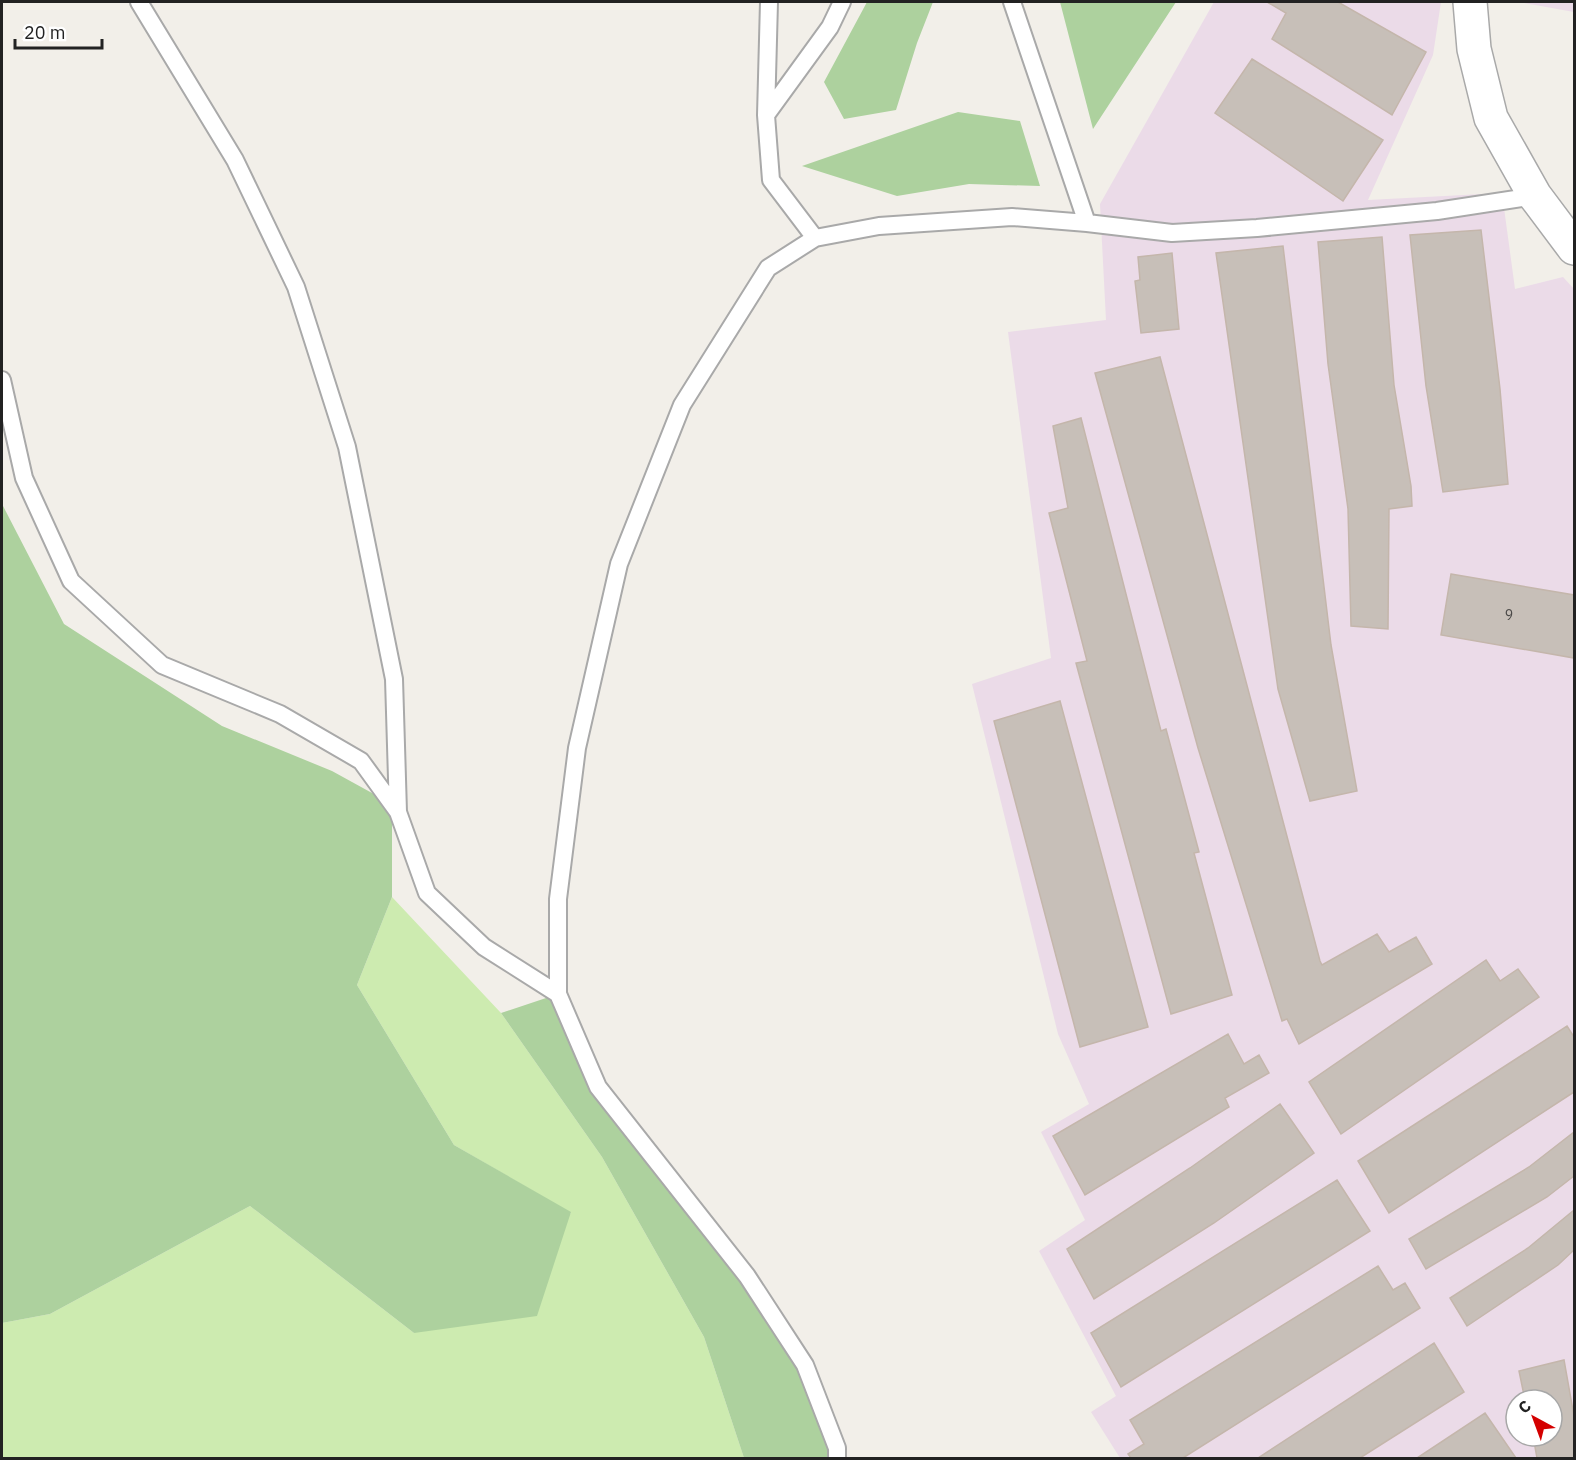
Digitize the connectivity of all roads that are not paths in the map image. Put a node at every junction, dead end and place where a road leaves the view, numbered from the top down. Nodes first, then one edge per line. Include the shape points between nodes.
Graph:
1 (139, 2) edge
2 (769, 2) edge
3 (842, 2) edge
4 (1012, 2) edge
5 (1470, 2) edge
6 (766, 116) junction
7 (1535, 196) junction
8 (1087, 223) junction
9 (814, 238) junction
10 (1575, 248) edge
11 (2, 380) edge
12 (398, 812) junction
13 (558, 994) junction
14 (837, 1458) edge

1 - 12 lane via 235,160 296,287 344,435 394,679
2 - 6 lane
3 - 6 lane via 830,27
4 - 8 lane
5 - 7 street via 1474,49 1491,118
6 - 9 lane via 771,180
7 - 8 lane via 1437,211 1257,228 1172,233
7 - 10 street
8 - 9 lane via 1012,217 879,226
9 - 13 lane via 768,268 682,405 619,564 577,748 558,899
11 - 12 lane via 24,478 71,582 162,666 279,714 361,761
12 - 13 lane via 427,893 484,947
13 - 14 lane via 598,1087 747,1276 805,1365 837,1448

